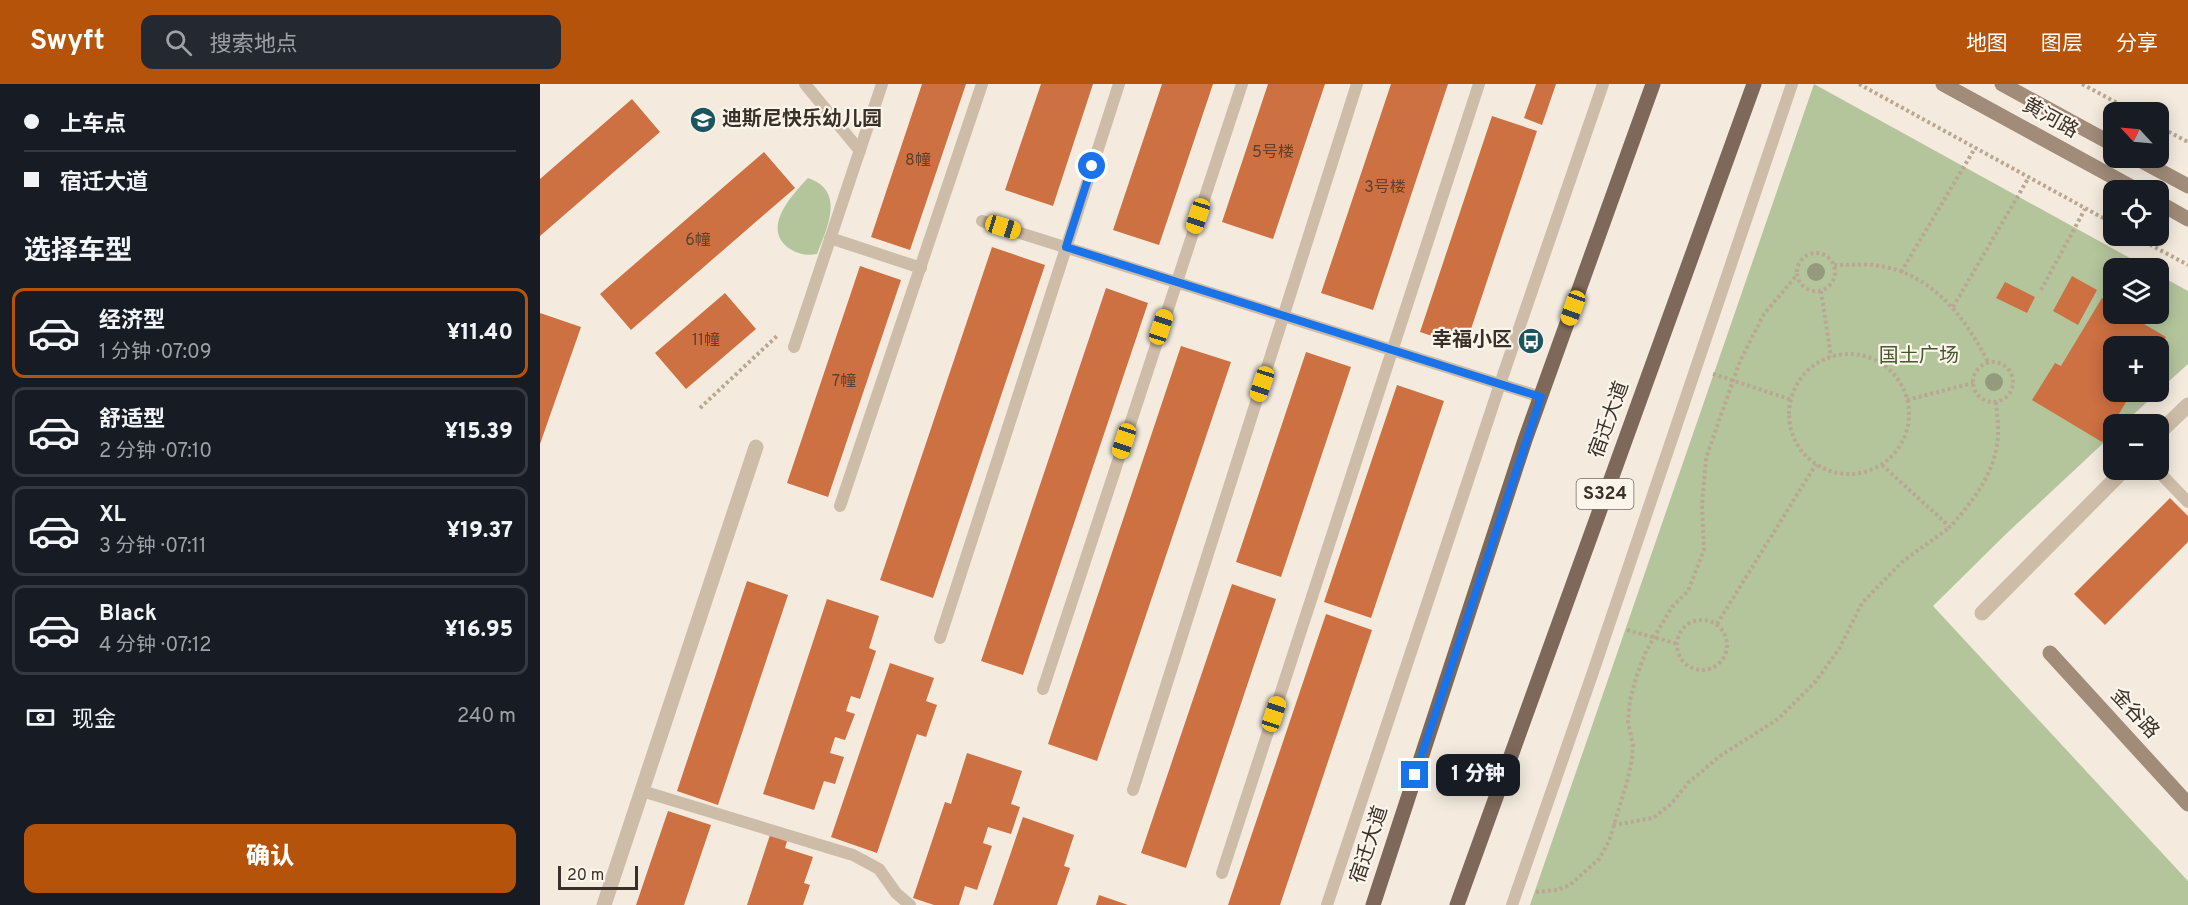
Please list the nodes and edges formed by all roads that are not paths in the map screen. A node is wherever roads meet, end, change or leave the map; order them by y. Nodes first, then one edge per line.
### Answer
1 (805, 84) edge
2 (882, 84) edge
3 (982, 84) edge
4 (1119, 84) edge
5 (1242, 84) edge
6 (1358, 84) edge
7 (1479, 84) edge
8 (1603, 84) edge
9 (1653, 84) edge
10 (1754, 84) edge
11 (1792, 84) edge
12 (1943, 84) edge
13 (2002, 84) edge
14 (2103, 139) edge
15 (860, 150) junction
16 (2155, 168) edge
17 (2119, 180) edge
18 (2188, 186) edge
19 (2169, 208) edge
20 (2188, 219) edge
21 (982, 221) dead end
22 (830, 237) junction
23 (1066, 247) junction
24 (921, 268) junction
25 (1176, 282) junction
26 (1284, 316) junction
27 (794, 347) dead end
28 (1392, 350) junction
29 (1500, 384) junction
30 (1541, 397) junction
31 (2188, 405) edge
32 (2169, 423) edge
33 (756, 447) dead end
34 (2114, 480) edge
35 (2167, 480) edge
36 (2188, 502) edge
37 (840, 506) dead end
38 (1982, 613) dead end
39 (940, 638) dead end
40 (2050, 653) dead end
41 (1042, 689) dead end
42 (1133, 790) dead end
43 (642, 791) junction
44 (2188, 804) edge
45 (1222, 873) dead end
46 (604, 905) edge
47 (910, 905) edge
48 (1327, 905) edge
49 (1373, 905) edge
50 (1456, 905) edge
51 (1512, 905) edge

1 - 15 lane
2 - 15 lane
3 - 24 lane
4 - 23 lane
5 - 25 lane
6 - 26 lane
7 - 28 lane
8 - 29 lane
9 - 30 main road, 宿迁大道
10 - 50 main road, 宿迁大道 / S324
11 - 51 lane
12 - 17 main road, 黄河路
13 - 14 main road, 黄河路
15 - 22 lane
16 - 18 main road
19 - 20 main road
21 - 23 lane
22 - 24 lane
22 - 27 lane
23 - 25 lane
23 - 39 lane
24 - 37 lane
25 - 26 lane
25 - 41 lane
26 - 28 lane
26 - 42 lane
28 - 29 lane
28 - 45 lane
29 - 30 lane
29 - 48 lane
30 - 49 main road, 宿迁大道
31 - 32 street
33 - 43 street
34 - 38 street
35 - 36 lane
40 - 44 main road, 金谷路
43 - 46 street
43 - 47 lane

